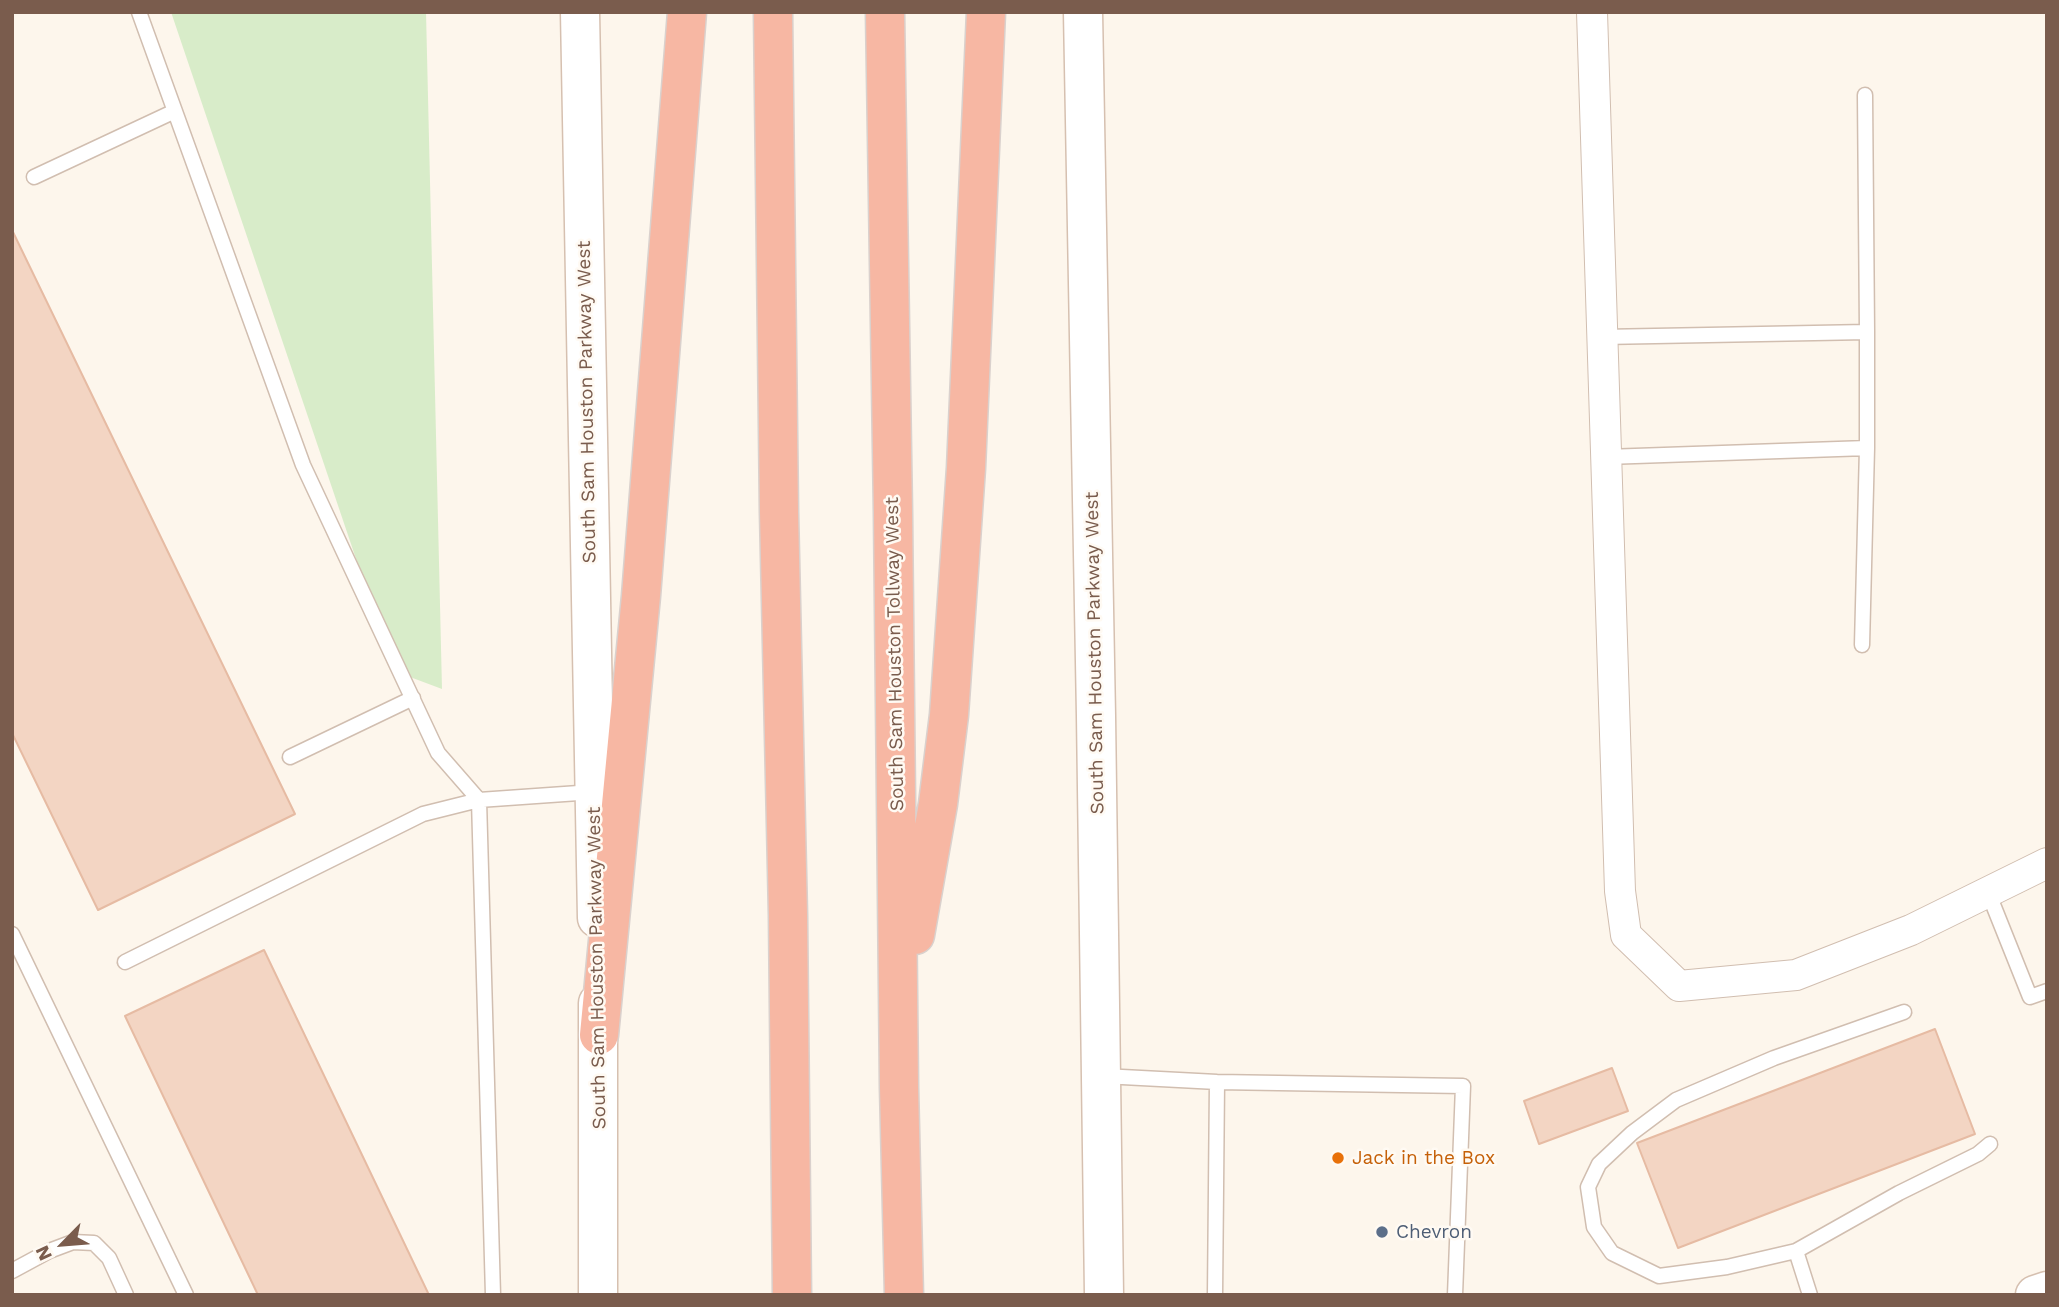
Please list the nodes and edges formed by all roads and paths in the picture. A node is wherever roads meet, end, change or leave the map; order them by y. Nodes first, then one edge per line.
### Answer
1 (139, 12) edge
2 (580, 12) edge
3 (687, 12) edge
4 (773, 12) edge
5 (885, 12) edge
6 (986, 12) edge
7 (1083, 12) edge
8 (1592, 12) edge
9 (1866, 94) dead end
10 (175, 111) junction
11 (34, 177) dead end
12 (1867, 332) junction
13 (1602, 337) junction
14 (1867, 447) junction
15 (1606, 457) junction
16 (1862, 645) dead end
17 (413, 698) junction
18 (290, 757) dead end
19 (595, 792) junction
20 (479, 800) junction
21 (2047, 863) edge
22 (1988, 892) junction
23 (12, 934) edge
24 (125, 962) dead end
25 (2047, 991) edge
26 (1904, 1012) dead end
27 (599, 1035) junction
28 (1101, 1076) junction
29 (1217, 1082) junction
30 (899, 1087) junction
31 (1990, 1144) dead end
32 (1796, 1251) junction
33 (12, 1271) edge
34 (2047, 1291) edge
35 (180, 1293) edge
36 (126, 1295) edge
37 (493, 1295) edge
38 (598, 1295) edge
39 (792, 1295) edge
40 (904, 1295) edge
41 (1104, 1295) edge
42 (1215, 1295) edge
43 (1455, 1295) edge
44 (1810, 1295) edge
45 (2035, 1295) edge

1 - 10 lane
2 - 19 main road, South Sam Houston Parkway West
3 - 27 highway
4 - 39 highway
5 - 30 highway, South Sam Houston Tollway West
6 - 30 highway
7 - 28 main road, South Sam Houston Parkway West
8 - 13 street
9 - 12 lane
10 - 11 lane
10 - 17 lane
12 - 13 lane
12 - 14 lane
13 - 15 street
14 - 15 lane
14 - 16 lane
15 - 22 street
17 - 18 lane
17 - 20 lane
19 - 20 lane
19 - 27 main road, South Sam Houston Parkway West
20 - 24 lane
20 - 37 lane
21 - 22 street
22 - 25 lane
23 - 35 lane
26 - 32 lane
27 - 38 main road, South Sam Houston Parkway West
28 - 29 lane
28 - 41 main road, South Sam Houston Parkway West
29 - 42 lane
29 - 43 lane
30 - 40 highway, South Sam Houston Tollway West
31 - 32 lane
32 - 44 lane
33 - 36 lane
34 - 45 main road

